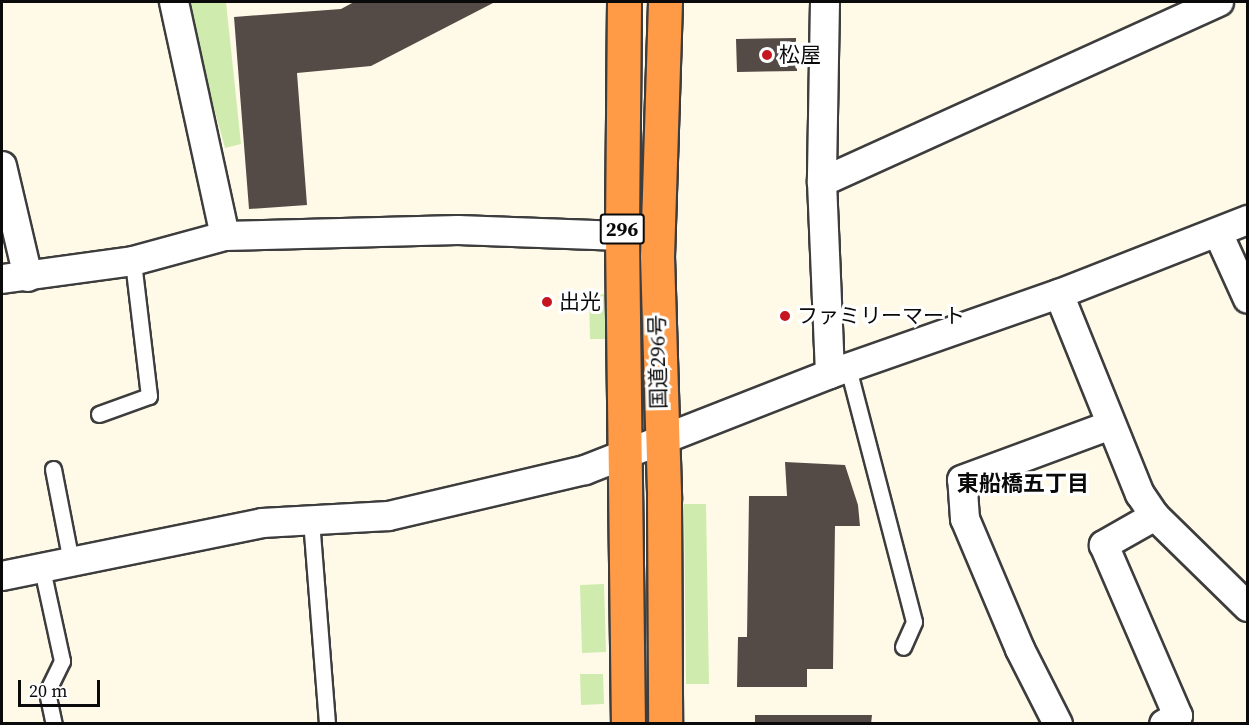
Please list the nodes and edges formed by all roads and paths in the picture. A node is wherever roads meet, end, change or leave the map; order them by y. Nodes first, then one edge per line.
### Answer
1 (174, 2) edge
2 (624, 2) edge
3 (665, 2) edge
4 (825, 2) edge
5 (1219, 2) edge
6 (2, 166) edge
7 (822, 182) junction
8 (1248, 220) edge
9 (1218, 233) junction
10 (225, 236) junction
11 (622, 236) junction
12 (133, 261) junction
13 (15, 278) edge
14 (1059, 294) junction
15 (1248, 299) edge
16 (839, 371) junction
17 (99, 414) dead end
18 (1111, 425) junction
19 (660, 442) junction
20 (623, 457) junction
21 (53, 469) dead end
22 (1155, 516) junction
23 (311, 520) junction
24 (71, 562) junction
25 (42, 569) junction
26 (2, 576) edge
27 (1248, 607) edge
28 (903, 647) dead end
29 (54, 723) edge
30 (327, 723) edge
31 (628, 723) edge
32 (665, 723) edge
33 (1058, 723) edge
34 (1164, 723) edge

1 - 10 street
2 - 11 highway, 国道296号 / 296
3 - 19 highway, 国道296号 / 296
4 - 7 street
5 - 7 street
6 - 13 street
7 - 16 street
8 - 9 street
9 - 14 street
9 - 15 street
10 - 11 street
10 - 12 street
11 - 20 highway, 国道296号 / 296
12 - 13 street
12 - 17 lane
14 - 16 street
14 - 18 street
16 - 19 street
16 - 28 lane
18 - 22 street
18 - 33 street
19 - 20 street
19 - 32 highway, 国道296号 / 296
20 - 23 street
20 - 31 highway, 国道296号 / 296
21 - 24 lane
22 - 27 street
22 - 34 street
23 - 24 street
23 - 30 lane
24 - 25 street
25 - 26 street
25 - 29 lane

